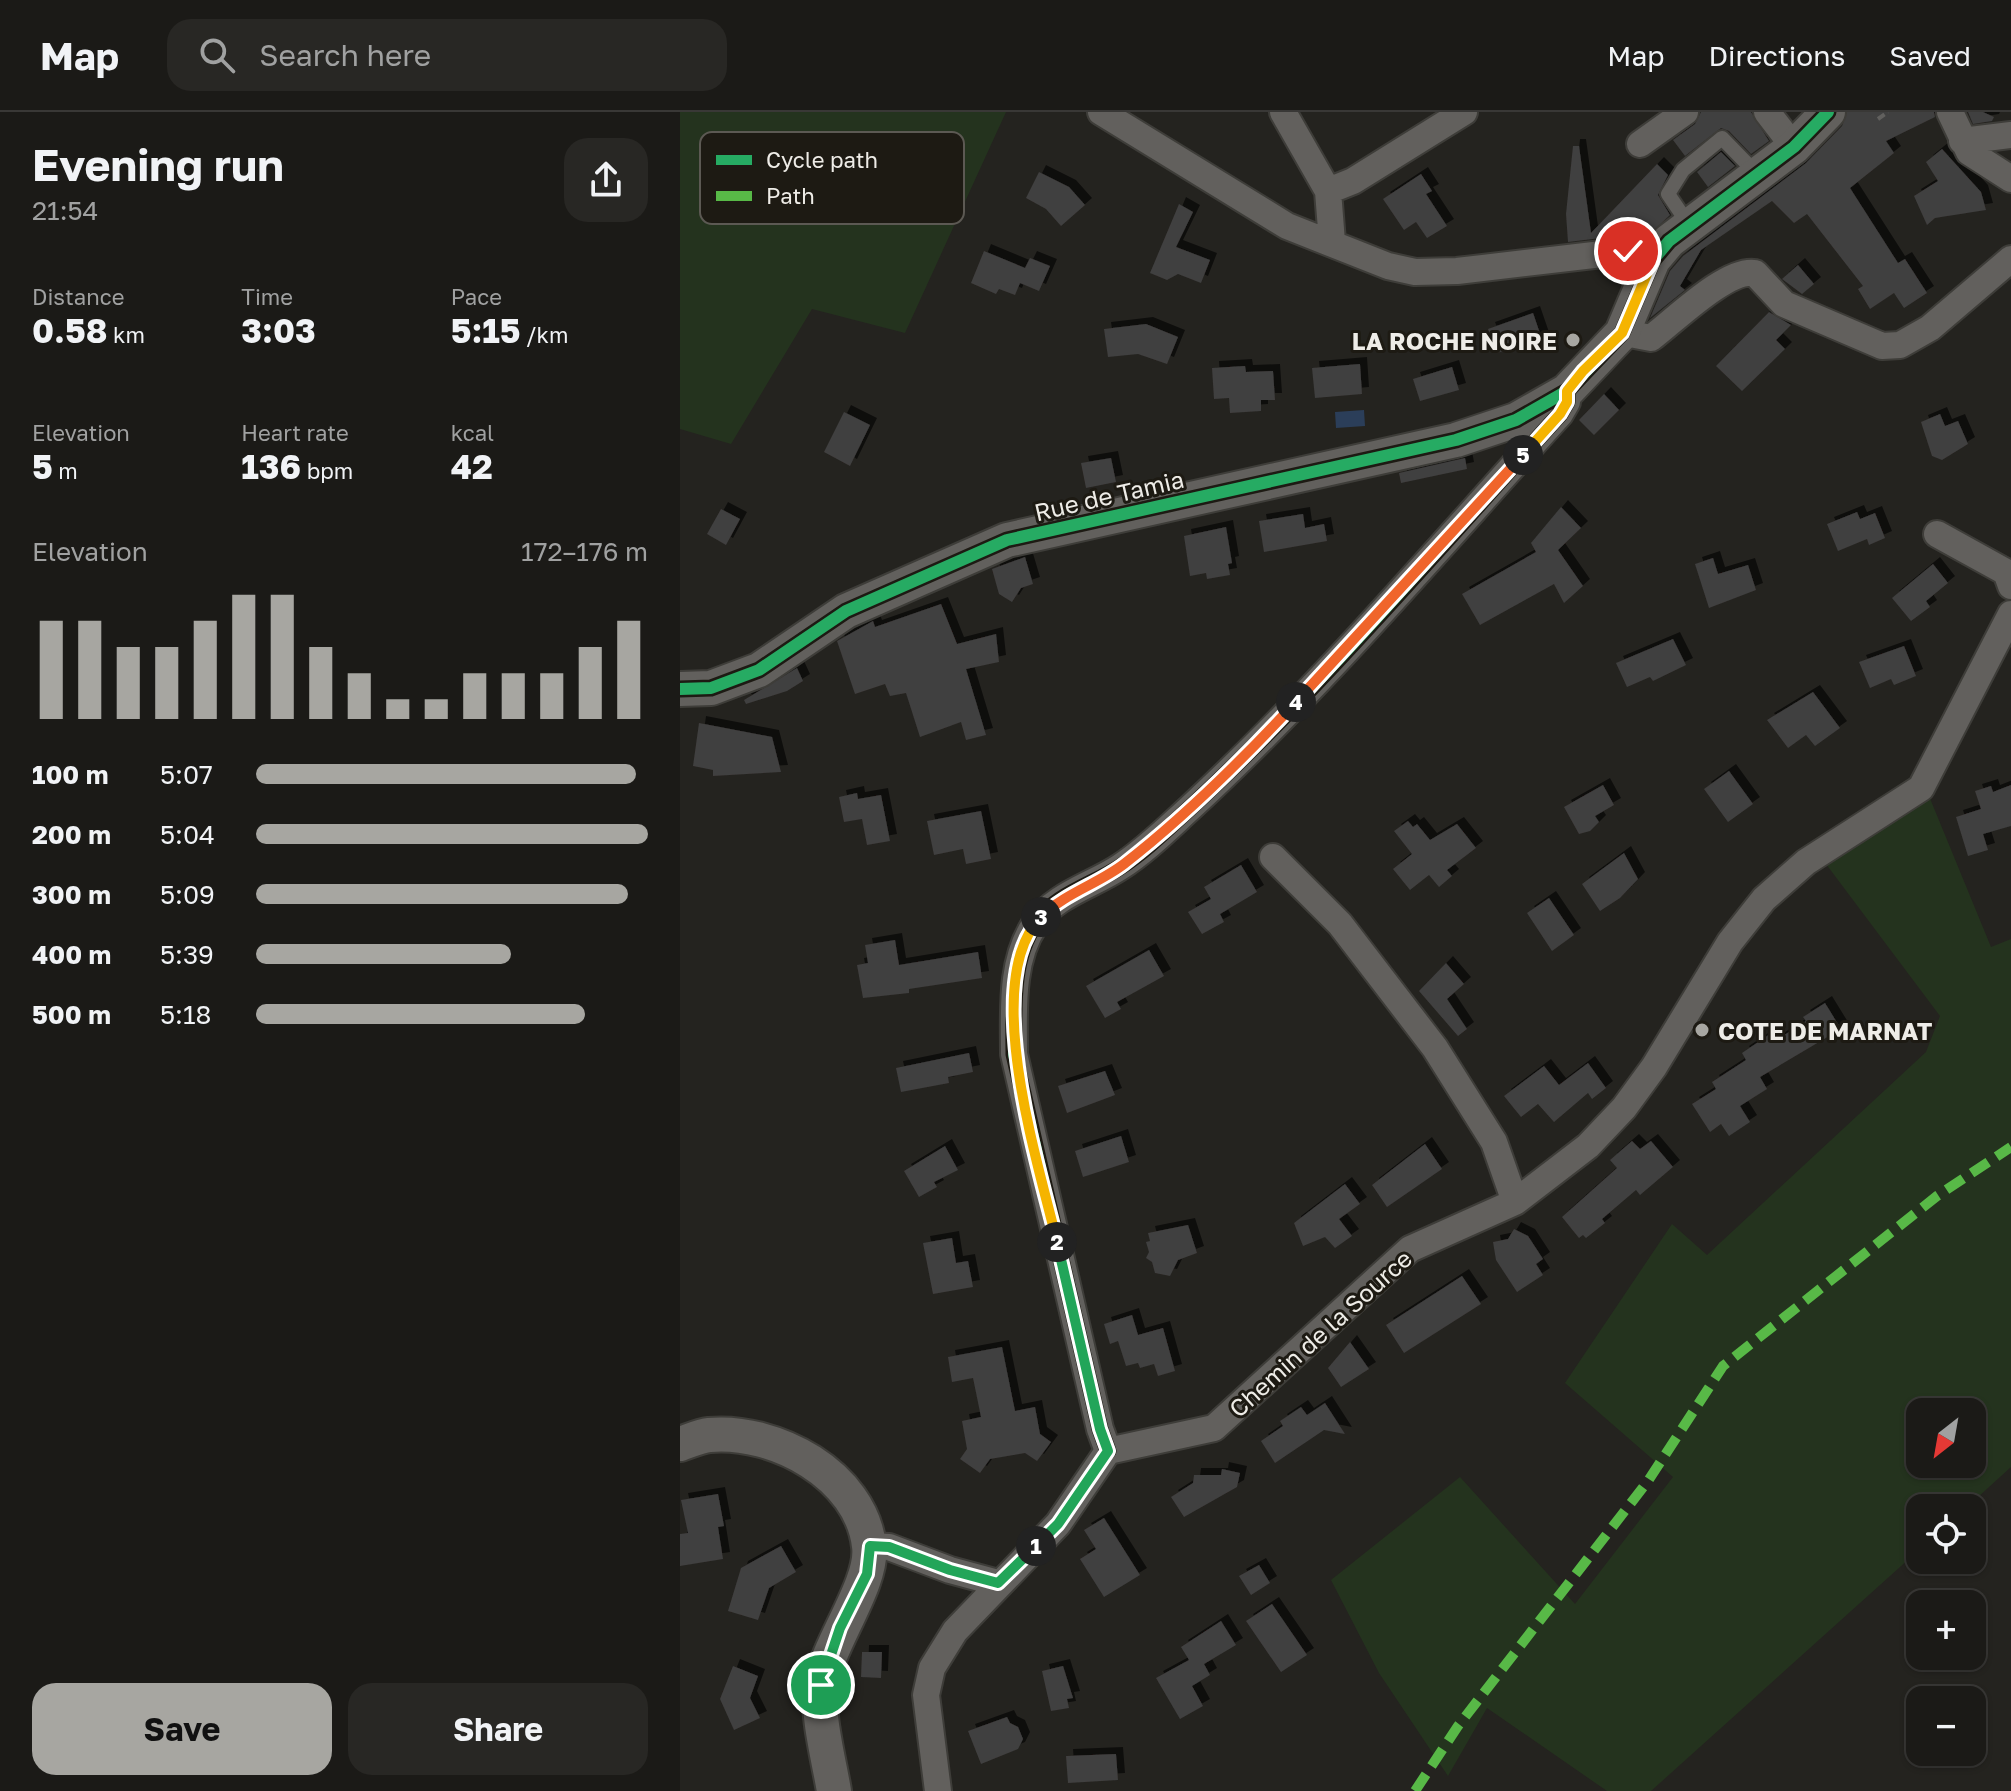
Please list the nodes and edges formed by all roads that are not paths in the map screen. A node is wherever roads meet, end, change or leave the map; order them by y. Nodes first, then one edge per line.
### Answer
1 (1101, 112) edge
2 (1283, 112) edge
3 (1464, 112) edge
4 (1685, 112) edge
5 (1767, 112) edge
6 (1828, 112) edge
7 (1950, 112) edge
8 (2011, 135) edge
9 (1962, 141) junction
10 (1640, 144) dead end
11 (1794, 147) junction
12 (1757, 174) junction
13 (2011, 179) edge
14 (1328, 191) junction
15 (1690, 226) junction
16 (1332, 242) junction
17 (2011, 259) edge
18 (1653, 260) junction
19 (1626, 325) junction
20 (1567, 391) junction
21 (1937, 534) dead end
22 (2011, 586) edge
23 (2011, 614) edge
24 (680, 689) edge
25 (1273, 857) dead end
26 (1515, 1202) junction
27 (680, 1444) edge
28 (1108, 1451) junction
29 (870, 1546) junction
30 (998, 1583) junction
31 (834, 1791) edge
32 (938, 1791) edge

1 - 16 street
2 - 14 street
3 - 14 street
4 - 10 street
5 - 11 street
6 - 11 street
7 - 9 street
8 - 9 street
9 - 13 street
11 - 12 street
12 - 15 street
12 - 15 lane
14 - 16 street
15 - 18 street
16 - 18 street
17 - 19 street
18 - 19 street, Rue de Tamia
19 - 20 street, Rue de Tamia
20 - 24 street, Rue de Tamia
20 - 28 street
21 - 22 street
23 - 26 street, Chemin de la Source
25 - 26 street
26 - 28 street, Chemin de la Source
27 - 29 street
28 - 30 street
29 - 30 street
29 - 31 street
30 - 32 street

